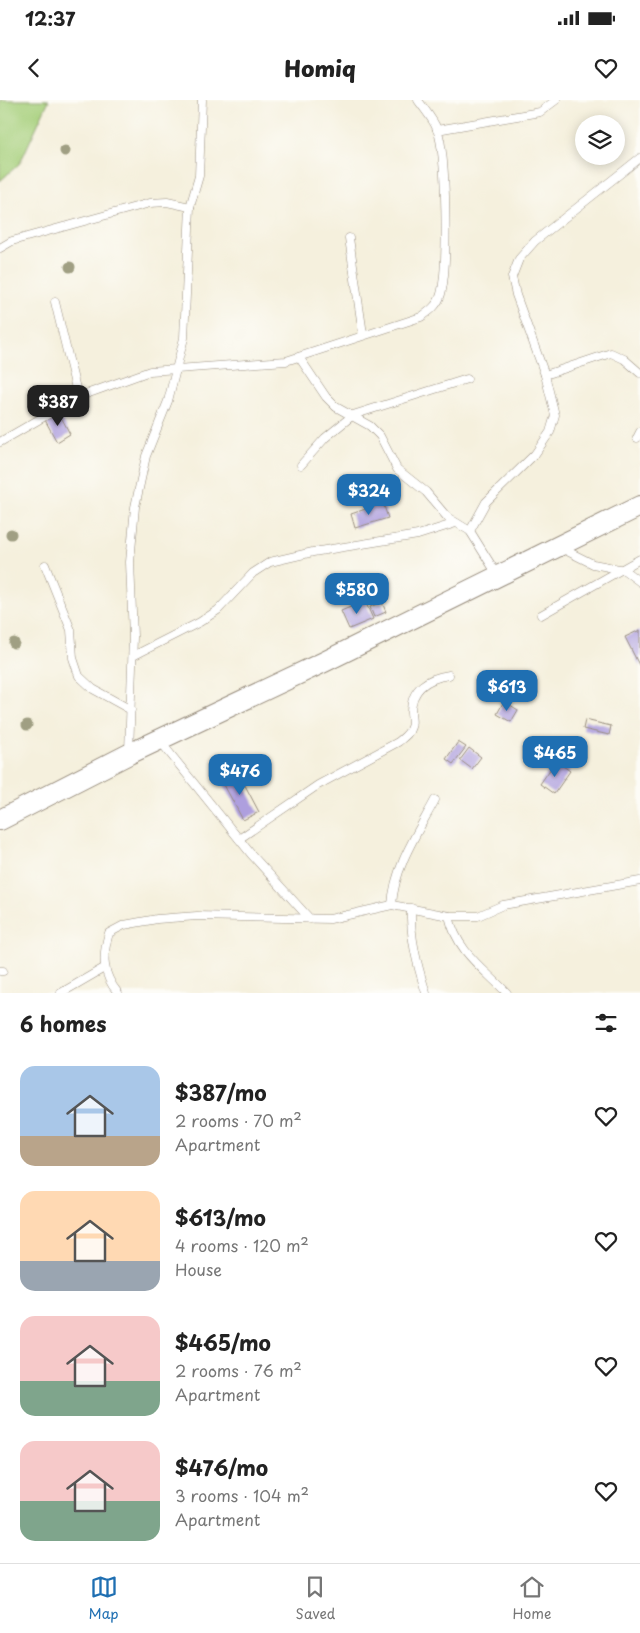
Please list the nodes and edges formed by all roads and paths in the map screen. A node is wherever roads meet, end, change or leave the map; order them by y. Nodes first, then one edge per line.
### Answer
1 (202, 100) edge
2 (418, 100) edge
3 (556, 100) edge
4 (437, 130) junction
5 (640, 158) edge
6 (190, 207) junction
7 (350, 238) dead end
8 (0, 248) edge
9 (55, 302) dead end
10 (363, 334) junction
11 (299, 357) junction
12 (178, 368) junction
13 (640, 373) edge
14 (545, 375) junction
15 (468, 379) dead end
16 (78, 397) junction
17 (353, 415) junction
18 (0, 442) edge
19 (301, 465) dead end
20 (640, 506) edge
21 (456, 523) junction
22 (470, 531) junction
23 (558, 546) junction
24 (640, 559) edge
25 (45, 565) dead end
26 (624, 570) junction
27 (498, 576) junction
28 (640, 582) edge
29 (541, 616) dead end
30 (132, 656) junction
31 (449, 675) dead end
32 (131, 710) junction
33 (158, 740) junction
34 (129, 754) junction
35 (435, 800) dead end
36 (0, 820) edge
37 (239, 839) junction
38 (640, 881) edge
39 (392, 905) junction
40 (411, 908) junction
41 (449, 916) junction
42 (310, 919) junction
43 (104, 968) junction
44 (62, 993) edge
45 (118, 993) edge
46 (426, 993) edge
47 (507, 993) edge

1 - 6 lane
2 - 4 lane
3 - 4 lane
4 - 10 lane
5 - 14 lane
6 - 8 lane
6 - 12 lane
7 - 10 lane
9 - 16 lane
10 - 11 lane
11 - 12 lane
11 - 17 lane
12 - 16 lane
12 - 30 lane
13 - 14 lane
14 - 22 lane
15 - 17 lane
16 - 18 lane
17 - 19 lane
17 - 21 lane
20 - 23 street
21 - 22 lane
21 - 30 lane
22 - 27 lane
23 - 26 lane
23 - 27 street
24 - 26 lane
25 - 32 lane
26 - 28 lane
26 - 29 lane
27 - 33 street
30 - 32 lane
31 - 37 lane
32 - 34 lane
33 - 34 street
33 - 37 lane
34 - 36 street
35 - 39 lane
37 - 42 lane
38 - 41 lane
39 - 40 lane
39 - 42 lane
40 - 41 lane
40 - 46 lane
41 - 47 lane
42 - 43 lane
43 - 44 lane
43 - 45 lane

